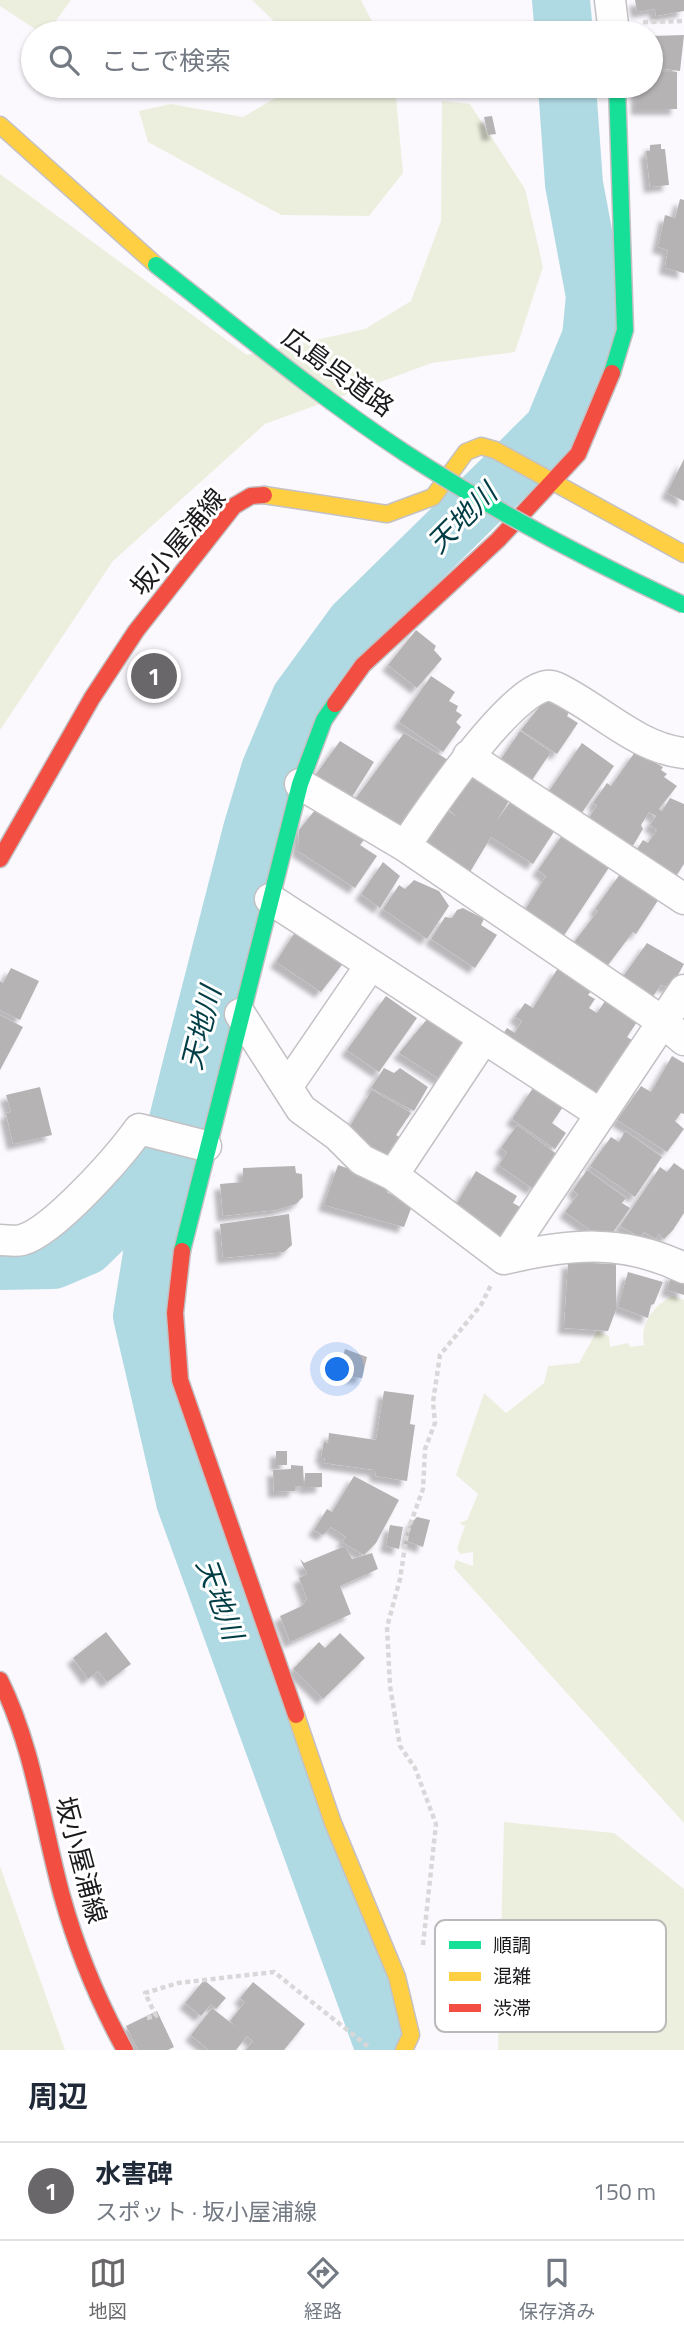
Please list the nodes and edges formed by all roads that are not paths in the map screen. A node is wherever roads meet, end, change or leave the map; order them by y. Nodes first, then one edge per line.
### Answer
1 (617, 98) edge
2 (0, 125) edge
3 (544, 478) junction
4 (684, 554) edge
5 (684, 605) edge
6 (684, 752) edge
7 (468, 756) junction
8 (300, 784) junction
9 (405, 846) junction
10 (0, 859) edge
11 (270, 899) junction
12 (684, 899) edge
13 (370, 966) junction
14 (684, 990) edge
15 (240, 1014) junction
16 (673, 1031) edge
17 (484, 1038) junction
18 (287, 1087) junction
19 (599, 1114) junction
20 (201, 1145) junction
21 (393, 1175) junction
22 (0, 1240) edge
23 (629, 1247) junction
24 (684, 1249) edge
25 (504, 1259) junction
26 (684, 1268) edge
27 (0, 1679) edge
28 (125, 2050) edge
29 (404, 2050) edge

1 - 3 main road
2 - 5 main road, 広島呉道路, bridge
3 - 4 main road, 坂小屋浦線
3 - 8 main road
3 - 10 main road, 坂小屋浦線
6 - 7 street
7 - 9 street
7 - 12 street
8 - 9 street
8 - 11 main road
9 - 16 street
11 - 13 street
11 - 15 main road
13 - 17 street
13 - 18 street
14 - 16 street
15 - 18 street
15 - 20 main road
16 - 19 street
17 - 19 street
17 - 21 street
18 - 21 street
19 - 25 street
20 - 22 street
20 - 29 main road
21 - 25 street
23 - 24 street
23 - 25 street
23 - 26 street
27 - 28 main road, 坂小屋浦線

